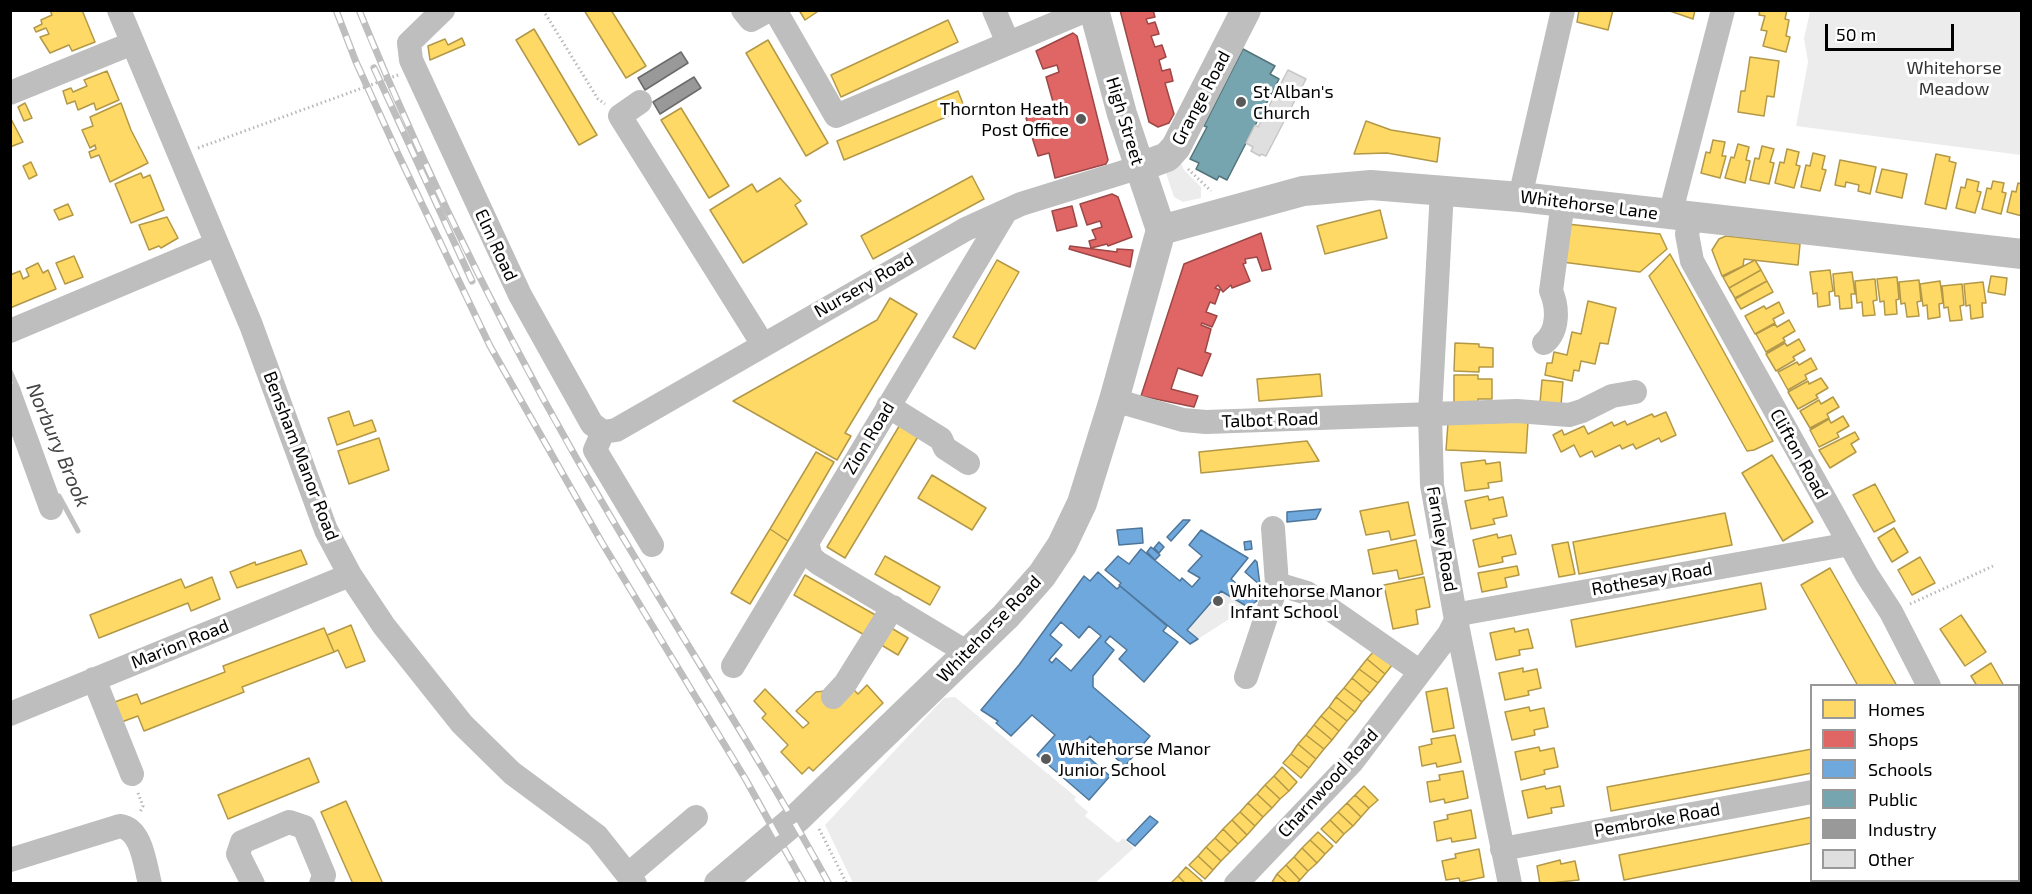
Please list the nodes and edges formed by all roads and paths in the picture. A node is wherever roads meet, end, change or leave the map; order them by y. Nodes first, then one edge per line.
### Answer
1 (119, 10) edge
2 (443, 10) edge
3 (543, 10) edge
4 (743, 10) edge
5 (769, 10) edge
6 (775, 10) edge
7 (994, 10) edge
8 (1087, 10) edge
9 (1094, 10) edge
10 (1246, 10) edge
11 (1563, 10) edge
12 (1723, 10) edge
13 (133, 43) junction
14 (1008, 43) junction
15 (399, 74) dead end
16 (10, 93) edge
17 (640, 102) dead end
18 (620, 116) junction
19 (180, 155) junction
20 (1185, 162) dead end
21 (1140, 167) junction
22 (1442, 190) junction
23 (1214, 193) dead end
24 (1520, 197) junction
25 (1563, 202) junction
26 (1006, 211) junction
27 (1681, 216) junction
28 (1161, 230) junction
29 (217, 244) junction
30 (2022, 254) edge
31 (10, 331) edge
32 (762, 343) junction
33 (1544, 343) dead end
34 (1635, 392) dead end
35 (10, 394) edge
36 (1114, 400) junction
37 (888, 406) junction
38 (1430, 414) junction
39 (603, 432) junction
40 (968, 463) dead end
41 (51, 508) dead end
42 (1273, 528) dead end
43 (807, 543) junction
44 (1850, 544) junction
45 (652, 545) dead end
46 (1993, 566) dead end
47 (350, 575) junction
48 (1277, 584) junction
49 (892, 607) junction
50 (1891, 612) junction
51 (1456, 620) junction
52 (968, 653) junction
53 (733, 666) dead end
54 (1419, 671) junction
55 (1246, 677) dead end
56 (94, 679) junction
57 (1928, 684) edge
58 (833, 697) dead end
59 (10, 714) edge
60 (132, 774) joint
61 (1810, 792) edge
62 (696, 817) dead end
63 (131, 828) junction
64 (825, 840) dead end
65 (1502, 849) junction
66 (10, 860) edge
67 (632, 879) edge
68 (150, 884) edge
69 (253, 884) edge
70 (321, 884) edge
71 (719, 884) edge
72 (847, 884) edge
73 (1236, 884) edge
74 (1510, 884) edge

1 - 13 street, Bensham Manor Road
2 - 39 street, Elm Road
3 - 18 path
4 - 5 street
6 - 14 street
7 - 14 street
8 - 14 street
9 - 21 main road, High Street
10 - 21 main road, Grange Road
11 - 24 street
12 - 27 street, Clifton Road
13 - 16 street
13 - 19 street, Bensham Manor Road
15 - 19 path
17 - 18 street
18 - 32 street
19 - 29 street, Bensham Manor Road
20 - 23 path
21 - 26 street, Nursery Road
21 - 28 main road, High Street
22 - 24 main road, Whitehorse Lane
22 - 28 main road, Whitehorse Lane
22 - 38 street, Farnley Road
24 - 25 main road, Whitehorse Lane
25 - 27 main road, Whitehorse Lane
25 - 33 street
26 - 32 street, Nursery Road
26 - 37 street, Zion Road
27 - 30 main road, Whitehorse Lane
27 - 44 street, Clifton Road
28 - 36 main road, Whitehorse Road
29 - 31 street
29 - 47 street, Bensham Manor Road
32 - 39 street, Nursery Road
34 - 38 street, Talbot Road
35 - 41 street
36 - 38 street, Talbot Road
36 - 52 main road, Whitehorse Road
37 - 40 street
37 - 43 street, Zion Road
38 - 51 street, Farnley Road
39 - 45 street
42 - 48 street
43 - 49 street
43 - 53 street, Zion Road
44 - 50 street, Clifton Road
44 - 51 street, Rothesay Road
46 - 50 path
47 - 56 street, Marion Road
47 - 67 street, Bensham Manor Road
48 - 54 street
48 - 55 street
49 - 52 street
49 - 58 street
50 - 57 street, Clifton Road
51 - 54 street, Charnwood Road
51 - 65 street, Farnley Road
52 - 71 main road, Whitehorse Road
54 - 73 street, Charnwood Road
56 - 59 street, Marion Road
56 - 60 street
60 - 63 path
61 - 65 street, Pembroke Road
62 - 67 street
63 - 66 street
63 - 68 street
64 - 72 path
65 - 74 street, Farnley Road
69 - 70 street

